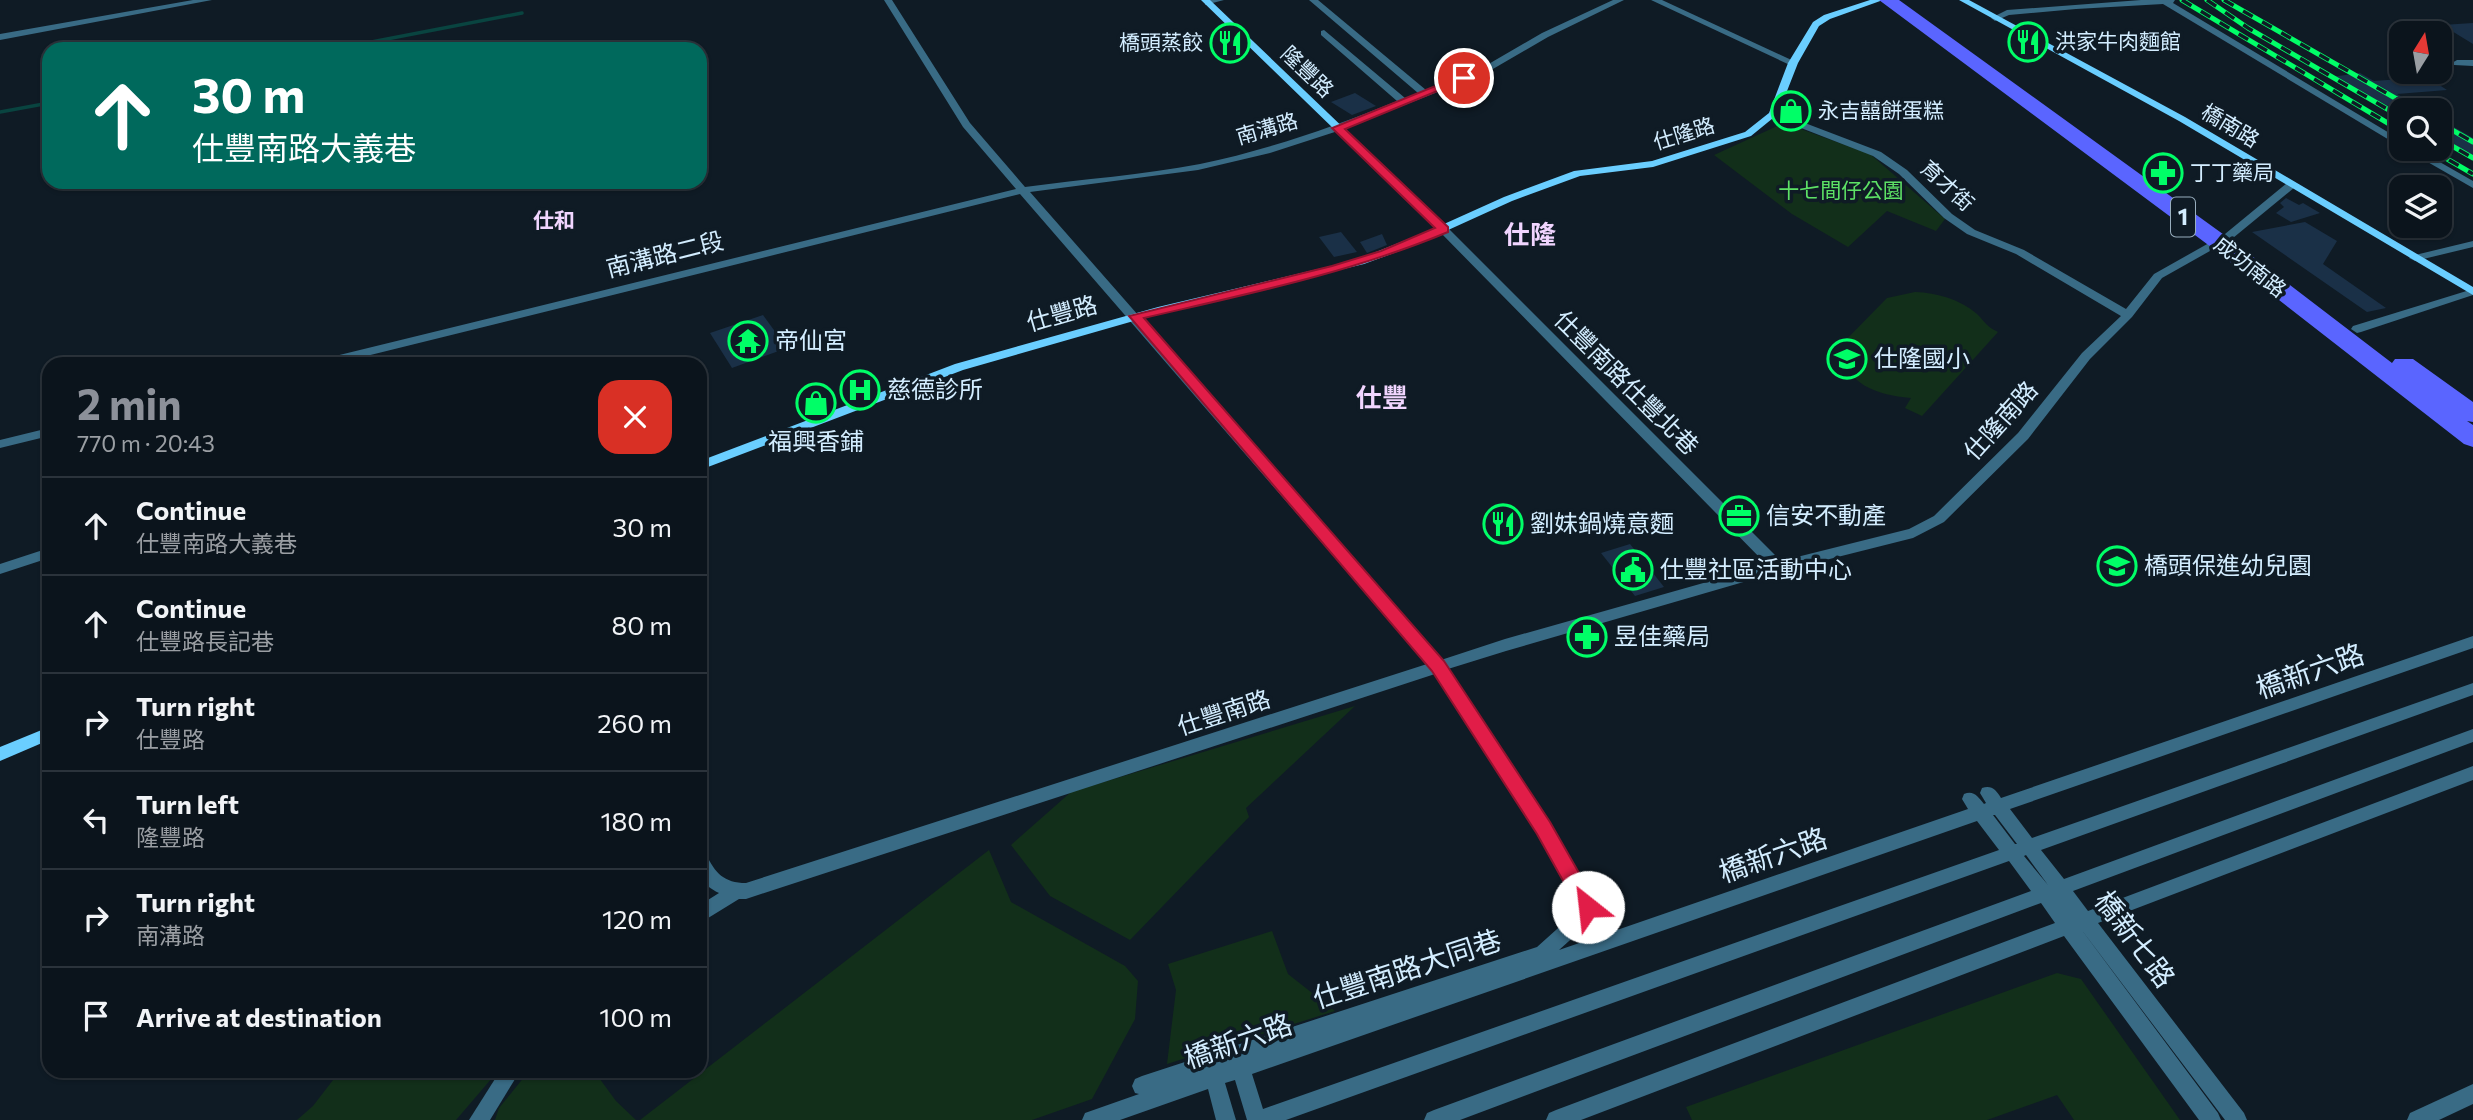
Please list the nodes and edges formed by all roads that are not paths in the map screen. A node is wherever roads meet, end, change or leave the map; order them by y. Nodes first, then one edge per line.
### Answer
1 (208, 0) edge
2 (888, 0) edge
3 (1220, 0) edge
4 (1313, 0) edge
5 (1620, 0) edge
6 (1656, 0) edge
7 (1879, 0) edge
8 (1888, 0) edge
9 (1903, 0) edge
10 (1963, 0) edge
11 (2179, 0) edge
12 (1206, 1) edge
13 (2163, 1) edge
14 (1995, 18) junction
15 (1324, 33) dead end
16 (0, 37) edge
17 (1793, 63) junction
18 (2457, 63) dead end
19 (2473, 63) edge
20 (1425, 94) junction
21 (1404, 102) junction
22 (1773, 114) junction
23 (1338, 128) junction
24 (2389, 137) edge
25 (2431, 161) edge
26 (2291, 185) junction
27 (2473, 185) edge
28 (1023, 190) junction
29 (1443, 229) junction
30 (2224, 239) junction
31 (2473, 244) edge
32 (2416, 258) junction
33 (2472, 292) edge
34 (2128, 315) junction
35 (1136, 316) junction
36 (2357, 329) junction
37 (348, 357) edge
38 (2473, 414) edge
39 (42, 434) edge
40 (2473, 438) edge
41 (0, 444) edge
42 (707, 463) edge
43 (42, 555) edge
44 (1778, 567) junction
45 (0, 569) edge
46 (2473, 642) edge
47 (1438, 666) junction
48 (2473, 689) edge
49 (2473, 735) edge
50 (42, 736) edge
51 (0, 754) edge
52 (2473, 773) edge
53 (1984, 802) junction
54 (2021, 849) junction
55 (707, 871) edge
56 (2053, 890) junction
57 (735, 892) junction
58 (707, 910) edge
59 (2086, 919) junction
60 (2068, 926) junction
61 (1240, 1061) junction
62 (1212, 1071) junction
63 (506, 1078) edge
64 (1142, 1086) dead end
65 (2473, 1094) edge
66 (479, 1120) edge
67 (1092, 1120) edge
68 (1226, 1120) edge
69 (1258, 1120) edge
70 (1434, 1120) edge
71 (1556, 1120) edge
72 (2211, 1120) edge
73 (2237, 1120) edge
74 (2417, 1120) edge

1 - 16 street
2 - 28 street
3 - 12 street
4 - 20 street
5 - 20 street, 南溝路
6 - 17 street
7 - 17 street
8 - 30 main road, 成功南路 / 1
9 - 30 main road, 成功南路 / 1
10 - 14 street, 橋南路
11 - 13 street
12 - 23 street, 隆豐路
13 - 14 street
13 - 24 street
14 - 26 street, 橋南路
15 - 21 street
17 - 22 street
18 - 19 street
20 - 21 street, 南溝路
21 - 23 street, 南溝路
22 - 29 street, 仕隆路
22 - 34 street, 育才街
23 - 28 street, 南溝路
23 - 29 street, 隆豐路
25 - 27 street
26 - 30 street, 仕隆南路
26 - 32 street, 橋南路
28 - 35 street
28 - 37 street, 南溝路二段
29 - 35 street, 仕豐路
29 - 44 street, 仕豐南路仕豐北巷
30 - 34 street, 仕隆南路
30 - 36 main road, 成功南路 / 1
30 - 40 main road, 成功南路 / 1
31 - 32 street
32 - 33 street, 橋南路
33 - 36 street
34 - 44 street, 仕隆南路
35 - 42 street, 仕豐路
35 - 47 street
36 - 38 main road, 成功南路 / 1
39 - 41 street
43 - 45 street
44 - 47 street, 仕豐南路
46 - 53 street, 橋新六路
47 - 57 street, 仕豐南路
47 - 61 street, 仕豐南路大同巷
48 - 54 street
49 - 56 street
50 - 51 street
52 - 59 street
53 - 54 street, 橋新七路
53 - 61 street, 橋新六路
54 - 56 street, 橋新七路
54 - 69 street
55 - 57 street
56 - 59 street, 橋新七路
56 - 60 street, 橋新七路
56 - 70 street
57 - 58 street
59 - 60 street
59 - 73 street, 橋新七路
60 - 71 street
60 - 72 street, 橋新七路
61 - 62 street, 仕豐南路大同巷
61 - 69 street
62 - 64 street, 仕豐南路大同巷
62 - 67 street, 橋新六路
62 - 68 street
63 - 66 street
65 - 74 street

